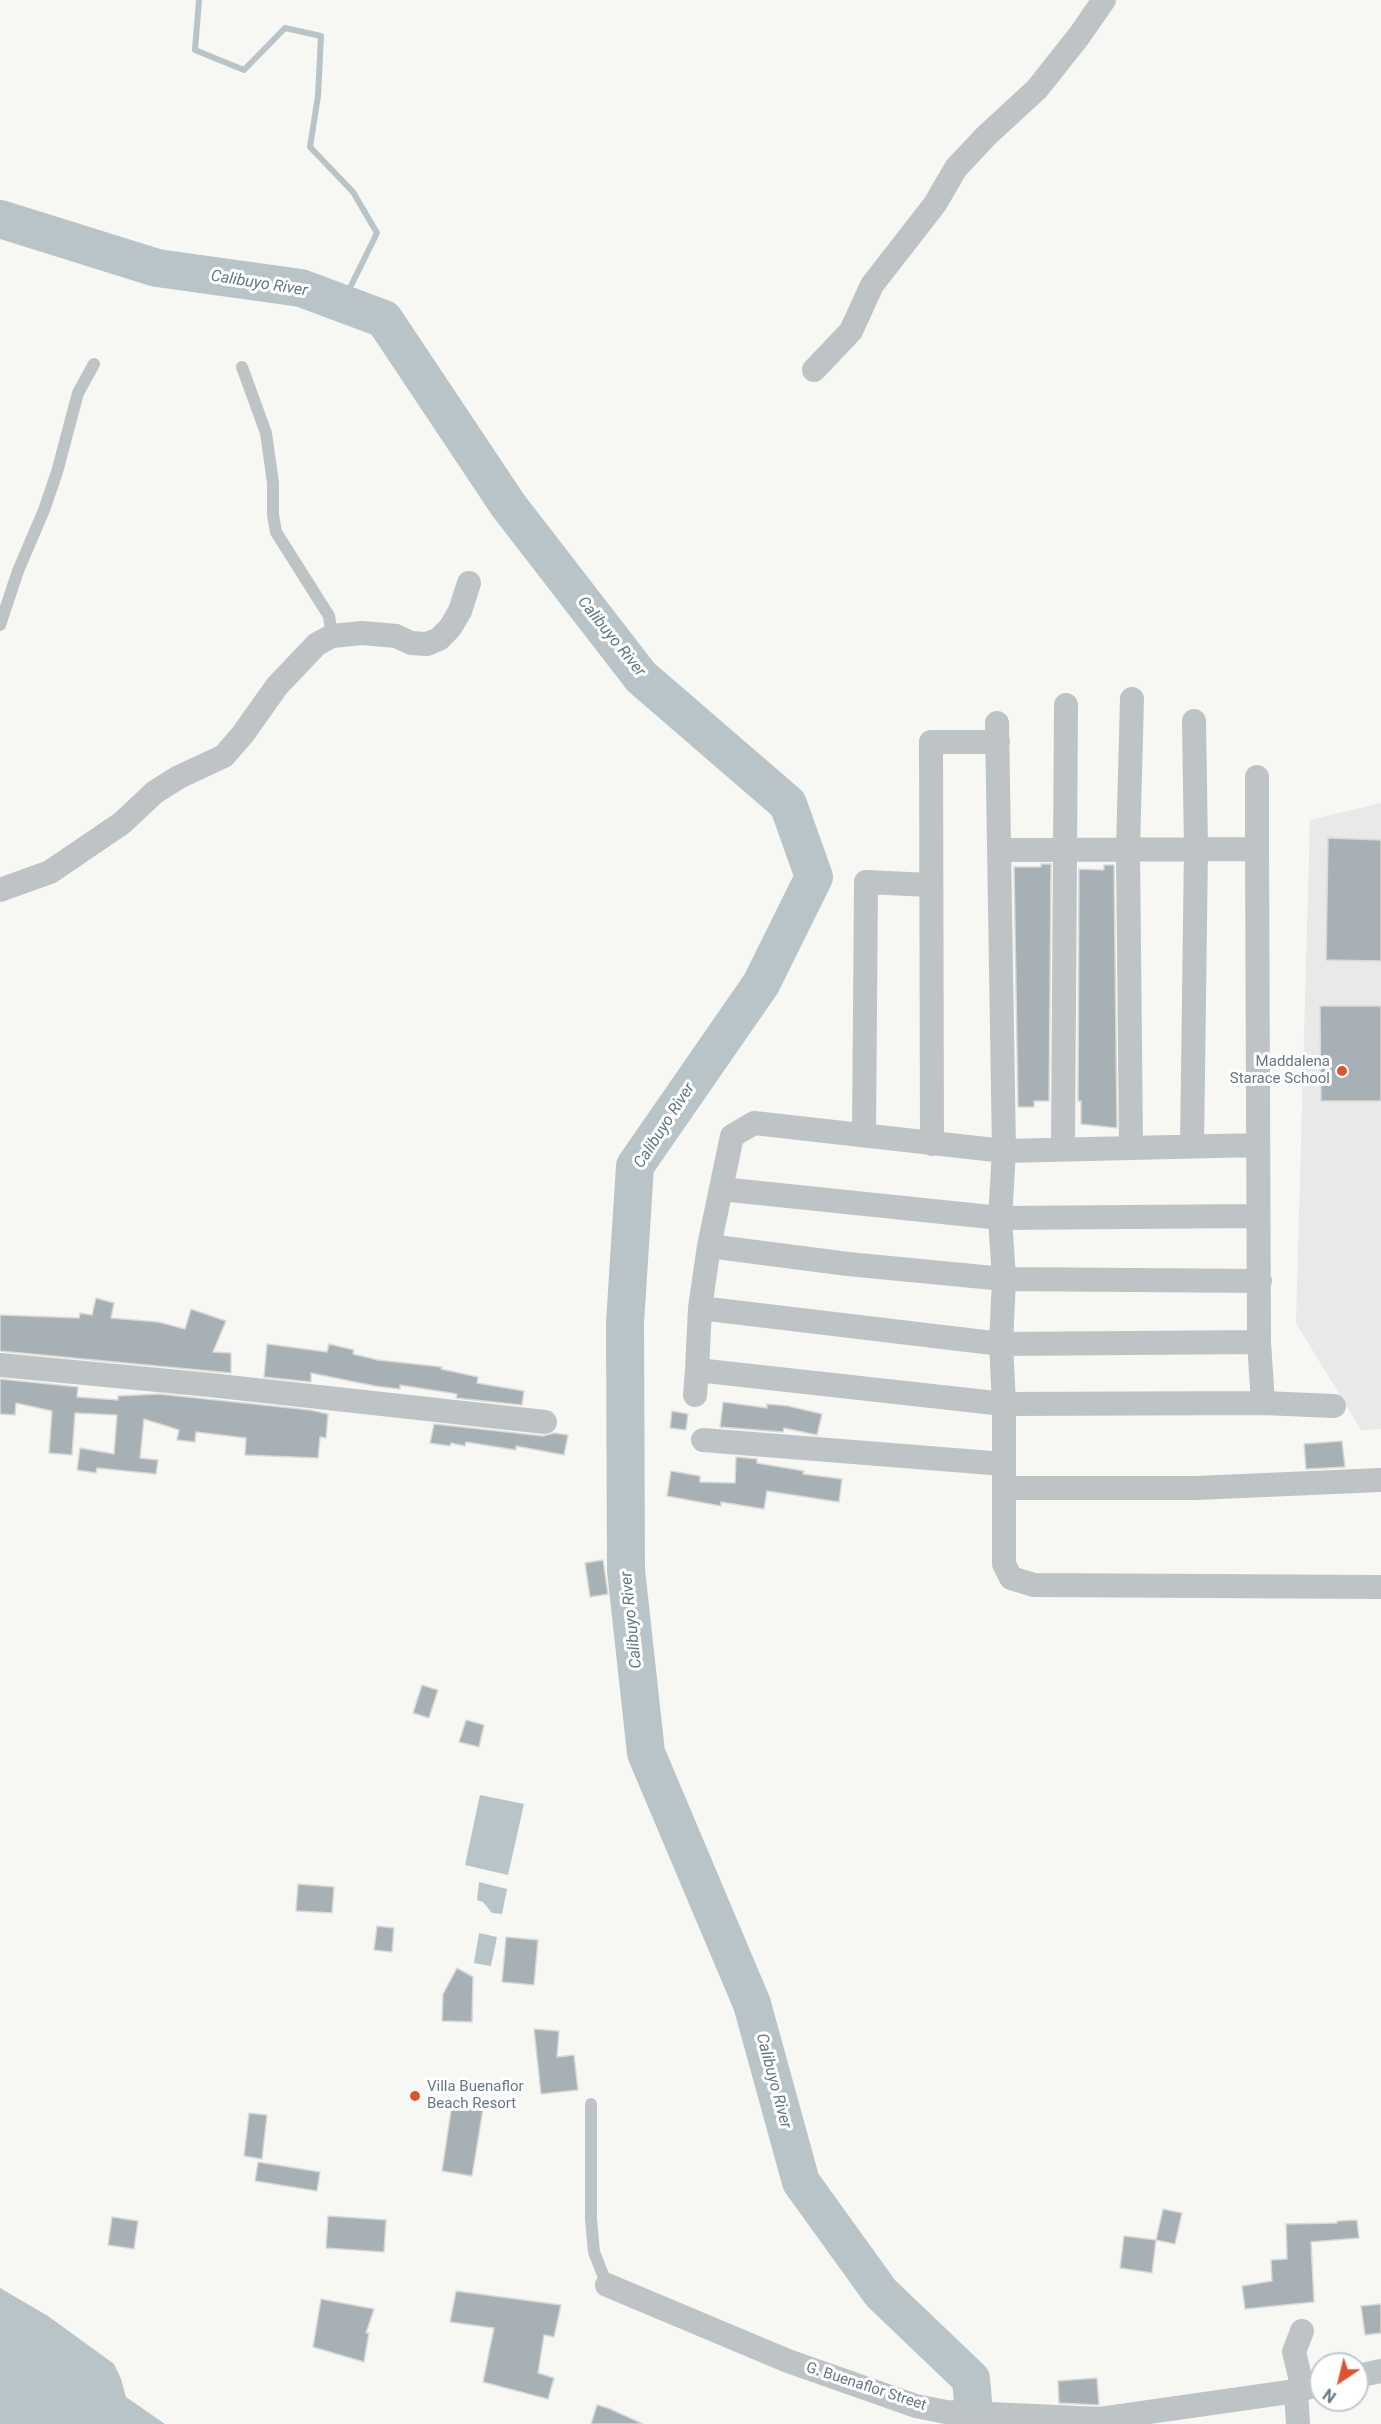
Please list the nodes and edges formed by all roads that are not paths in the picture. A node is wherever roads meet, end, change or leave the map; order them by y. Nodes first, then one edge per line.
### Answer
1 (1104, 0) edge
2 (94, 364) dead end
3 (242, 367) dead end
4 (814, 370) dead end
5 (469, 583) dead end
6 (0, 625) edge
7 (332, 636) junction
8 (1132, 699) dead end
9 (1066, 705) dead end
10 (1194, 721) dead end
11 (1257, 777) dead end
12 (1196, 848) junction
13 (1067, 849) junction
14 (1128, 849) junction
15 (1257, 849) junction
16 (999, 850) junction
17 (930, 885) junction
18 (0, 890) edge
19 (864, 1135) junction
20 (932, 1144) junction
21 (1258, 1145) junction
22 (1131, 1146) junction
23 (1192, 1146) junction
24 (1063, 1148) junction
25 (1004, 1150) junction
26 (721, 1189) junction
27 (1258, 1216) junction
28 (1000, 1218) junction
29 (709, 1246) junction
30 (1004, 1279) junction
31 (1260, 1281) junction
32 (700, 1308) junction
33 (1259, 1342) junction
34 (1001, 1344) junction
35 (0, 1365) edge
36 (697, 1370) junction
37 (695, 1395) dead end
38 (1263, 1402) junction
39 (1004, 1404) junction
40 (1334, 1406) dead end
41 (545, 1422) dead end
42 (703, 1440) dead end
43 (1004, 1476) junction
44 (1381, 1480) edge
45 (1381, 1587) edge
46 (591, 2104) dead end
47 (607, 2285) joint
48 (1302, 2331) dead end
49 (1307, 2388) edge
50 (1298, 2424) edge

1 - 4 street
2 - 6 lane
3 - 7 lane
5 - 7 street
7 - 18 street
8 - 14 street
9 - 13 street
10 - 12 street
11 - 15 street
12 - 14 street
12 - 15 street
12 - 23 street
13 - 14 street
13 - 16 street
13 - 24 street
14 - 22 street
15 - 21 street
16 - 17 street
16 - 25 street
17 - 19 street
17 - 20 street
19 - 20 street
19 - 26 street
20 - 25 street
21 - 23 street
21 - 27 street
22 - 23 street
22 - 24 street
24 - 25 street
25 - 28 street
26 - 28 street
26 - 29 street
27 - 28 street
27 - 31 street
28 - 30 street
29 - 30 street
29 - 32 street
30 - 31 street
30 - 34 street
31 - 33 street
32 - 34 street
32 - 36 street
33 - 34 street
33 - 38 street
34 - 39 street
35 - 41 street
36 - 37 street
36 - 39 street
38 - 39 street
38 - 40 street
39 - 43 street
42 - 43 street
43 - 44 street
43 - 45 street
46 - 47 lane, G. Buenaflor Street
47 - 49 street, G. Buenaflor Street
48 - 49 street
49 - 50 street

